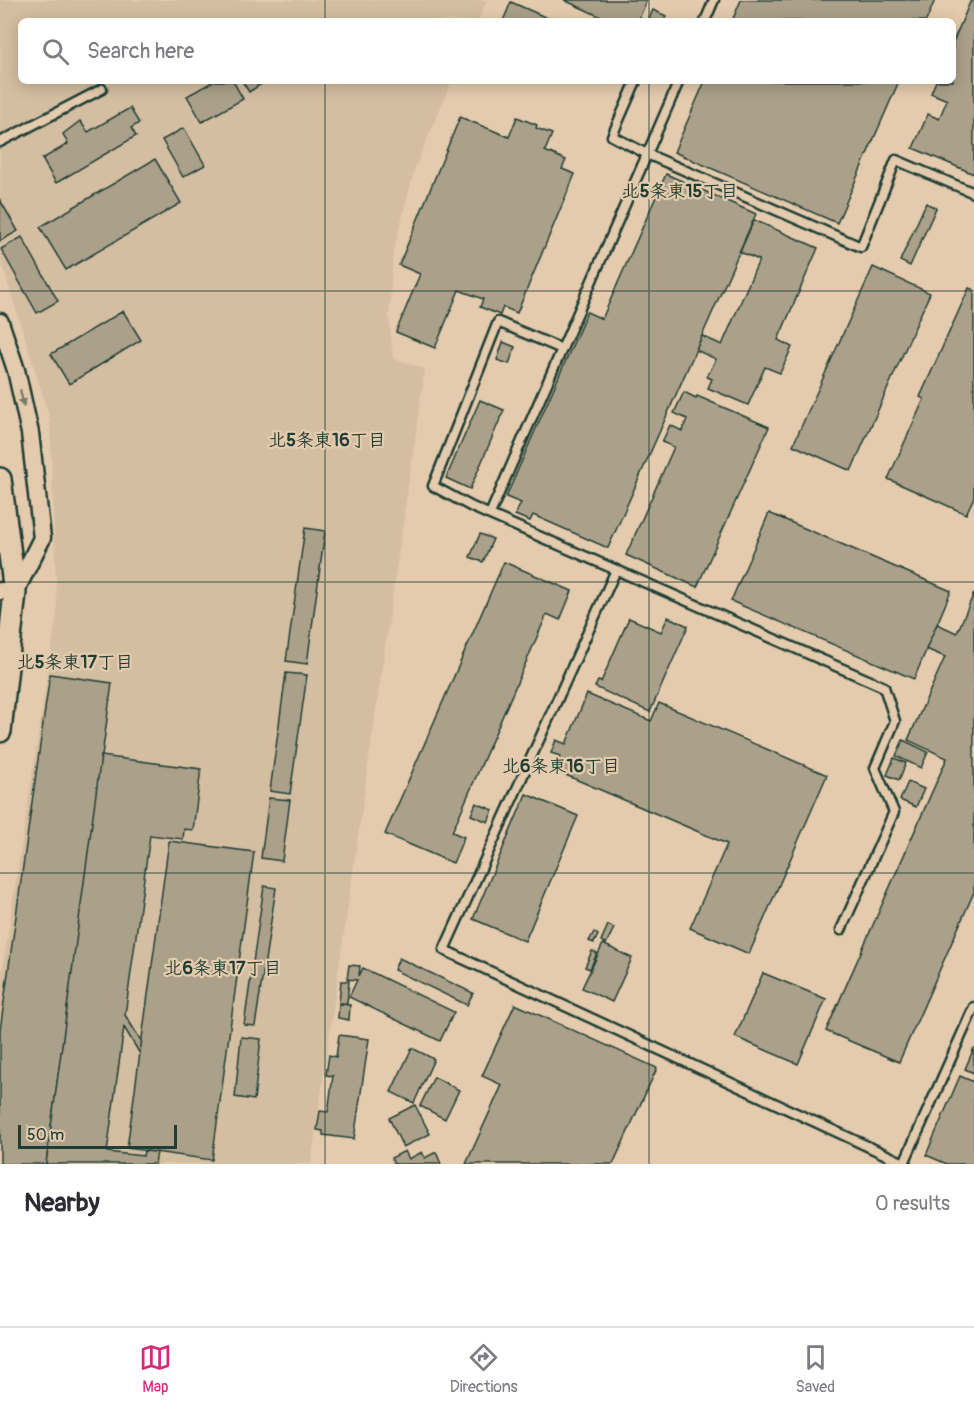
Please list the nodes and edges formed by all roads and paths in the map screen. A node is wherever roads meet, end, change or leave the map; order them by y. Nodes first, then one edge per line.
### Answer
1 (714, 0) edge
2 (706, 18) edge
3 (635, 84) edge
4 (678, 84) edge
5 (102, 89) dead end
6 (0, 142) edge
7 (646, 154) junction
8 (974, 193) edge
9 (0, 322) edge
10 (562, 348) junction
11 (0, 479) edge
12 (490, 514) junction
13 (0, 563) edge
14 (616, 570) junction
15 (8, 591) edge
16 (0, 731) edge
17 (841, 930) dead end
18 (974, 1007) edge
19 (905, 1164) edge

1 - 2 lane
3 - 7 lane
4 - 7 lane
5 - 6 lane
7 - 8 lane
7 - 10 lane
9 -> 15 street
10 - 12 lane
10 - 12 lane
11 - 15 street
12 - 14 lane
13 - 15 street
14 - 17 lane
14 - 19 lane
15 - 16 street
18 - 19 lane

